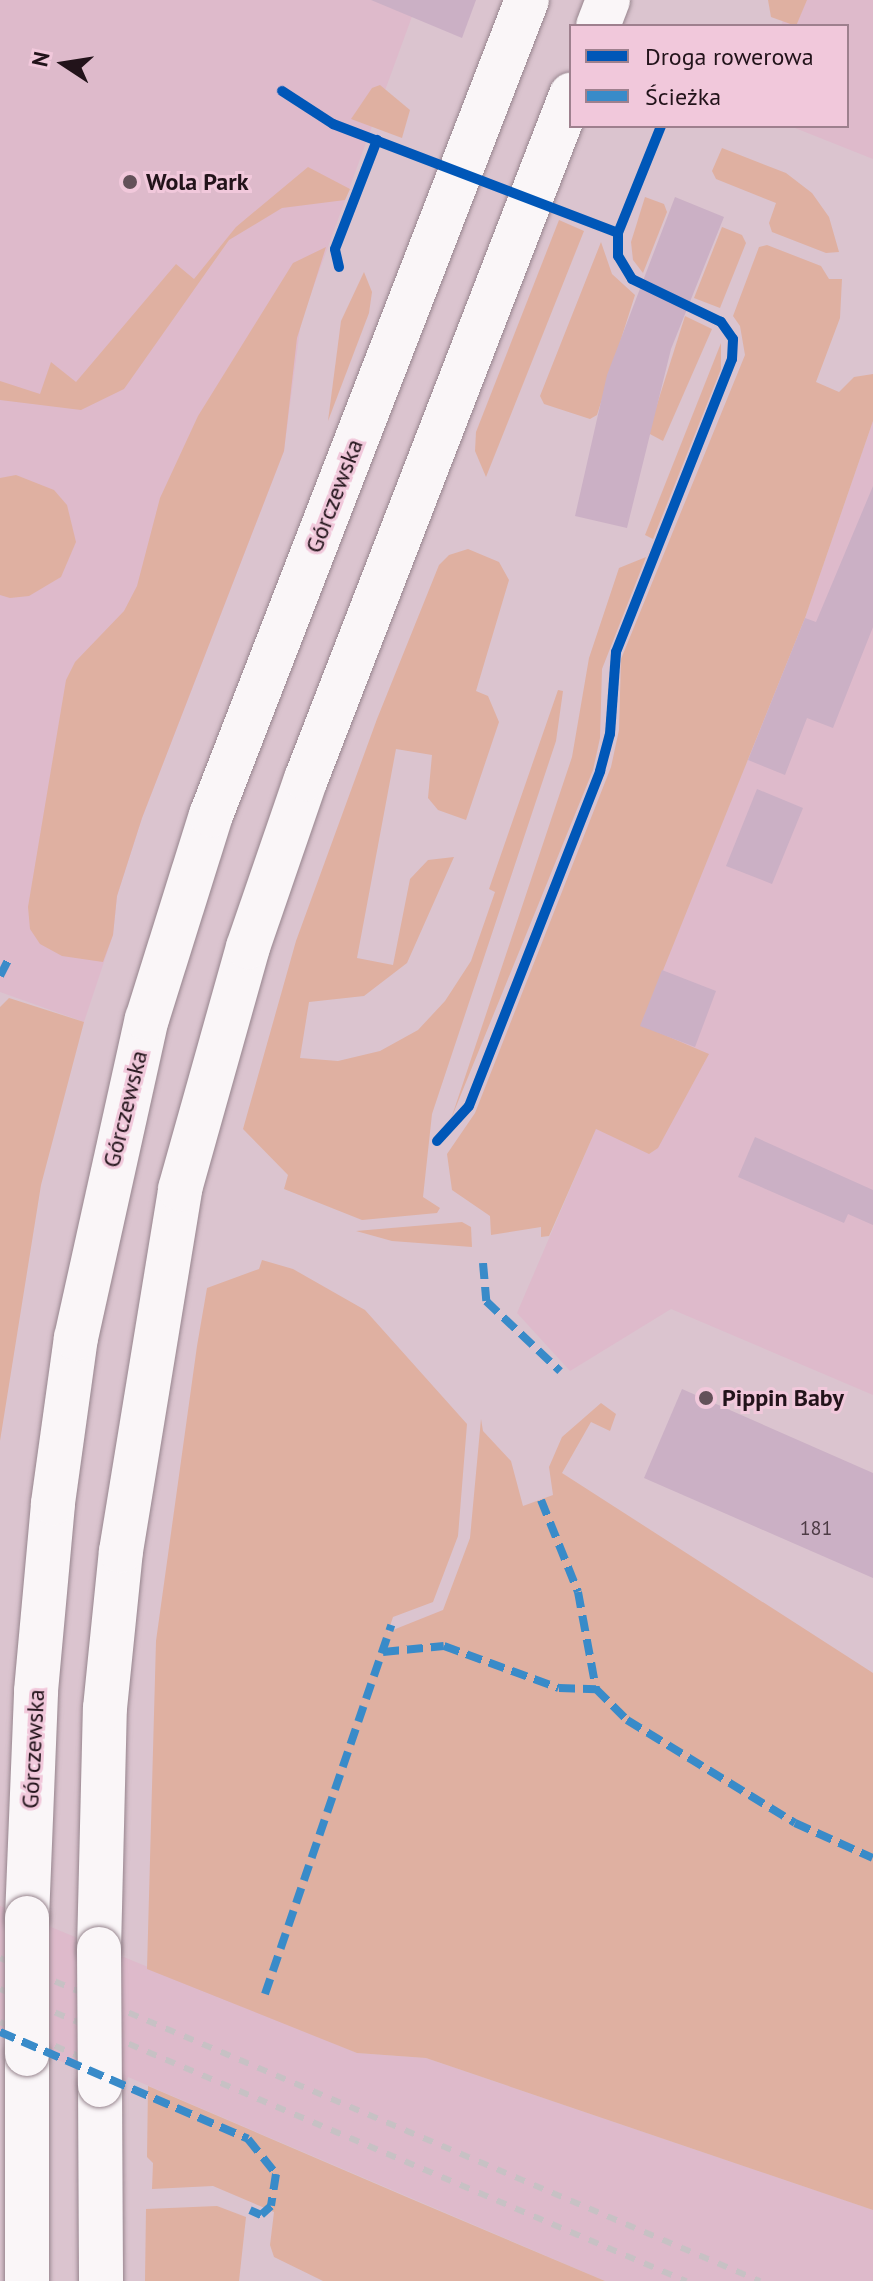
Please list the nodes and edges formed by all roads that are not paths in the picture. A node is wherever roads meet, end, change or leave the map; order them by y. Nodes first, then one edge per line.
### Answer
1 (527, 0) edge
2 (608, 0) edge
3 (599, 24) edge
4 (569, 100) edge
5 (27, 2281) edge
6 (101, 2281) edge

1 - 5 main road, Górczewska, bridge
2 - 3 main road
4 - 6 main road, bridge

